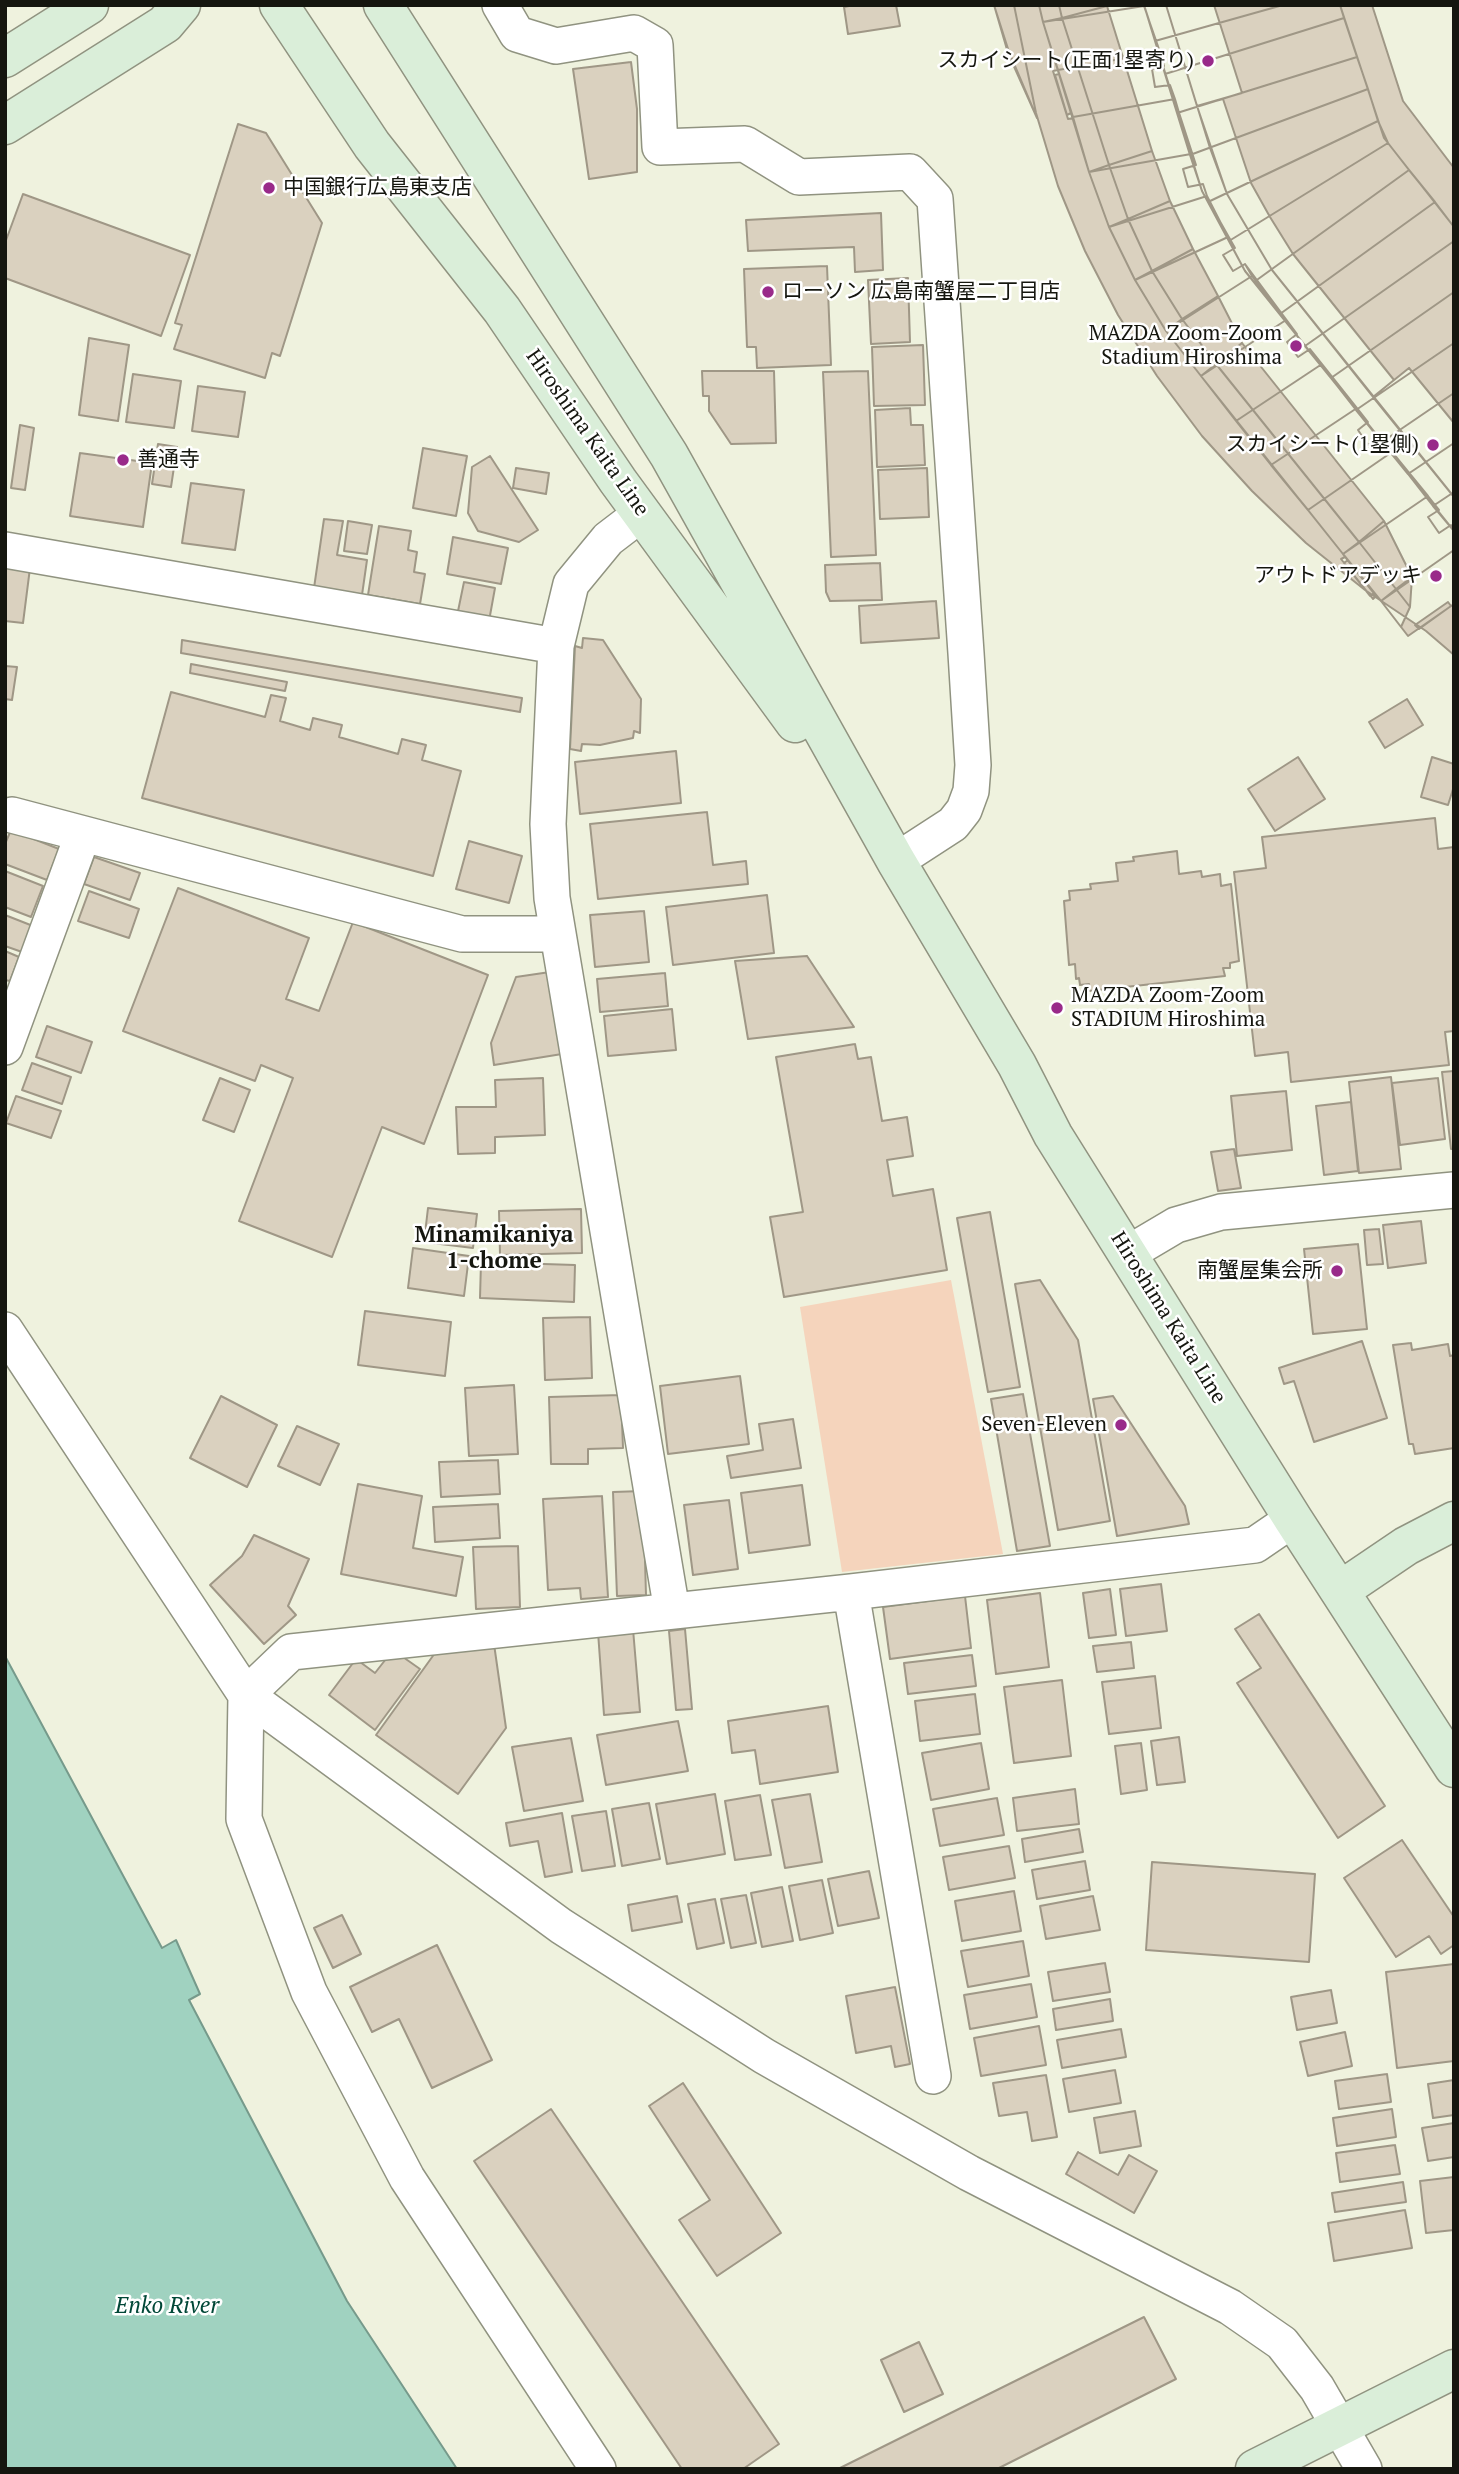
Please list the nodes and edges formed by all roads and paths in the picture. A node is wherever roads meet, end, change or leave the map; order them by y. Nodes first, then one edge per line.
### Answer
1 (89, 5) edge
2 (181, 5) edge
3 (279, 5) edge
4 (383, 5) edge
5 (500, 5) edge
6 (5, 58) edge
7 (5, 125) edge
8 (642, 513) junction
9 (5, 550) edge
10 (556, 646) junction
11 (12, 815) dead end
12 (83, 834) junction
13 (896, 861) junction
14 (558, 934) junction
15 (5, 1046) edge
16 (1454, 1190) edge
17 (1128, 1254) junction
18 (5, 1330) edge
19 (1293, 1519) junction
20 (1454, 1521) edge
21 (1341, 1590) junction
22 (851, 1592) junction
23 (672, 1611) junction
24 (246, 1695) junction
25 (1454, 1768) edge
26 (933, 2076) dead end
27 (1454, 2369) edge
28 (1340, 2426) junction
29 (598, 2469) edge
30 (1255, 2469) edge
31 (1364, 2469) edge

1 - 6 main road
2 - 7 main road
3 - 8 main road, Hiroshima Kaita Line
4 - 13 main road, Hiroshima Kaita Line
5 - 13 street
8 - 10 street
8 - 13 main road, Hiroshima Kaita Line
9 - 10 street
10 - 14 street
11 - 12 street
12 - 14 street
12 - 15 street
13 - 17 main road, Hiroshima Kaita Line
14 - 23 street
16 - 17 street
17 - 19 main road, Hiroshima Kaita Line
18 - 24 street
19 - 21 main road, Hiroshima Kaita Line
19 - 22 street
20 - 21 main road
21 - 25 main road, Hiroshima Kaita Line
22 - 23 street
22 - 26 street
23 - 24 street
24 - 28 street
24 - 29 street
27 - 28 main road
28 - 30 main road
28 - 31 street

